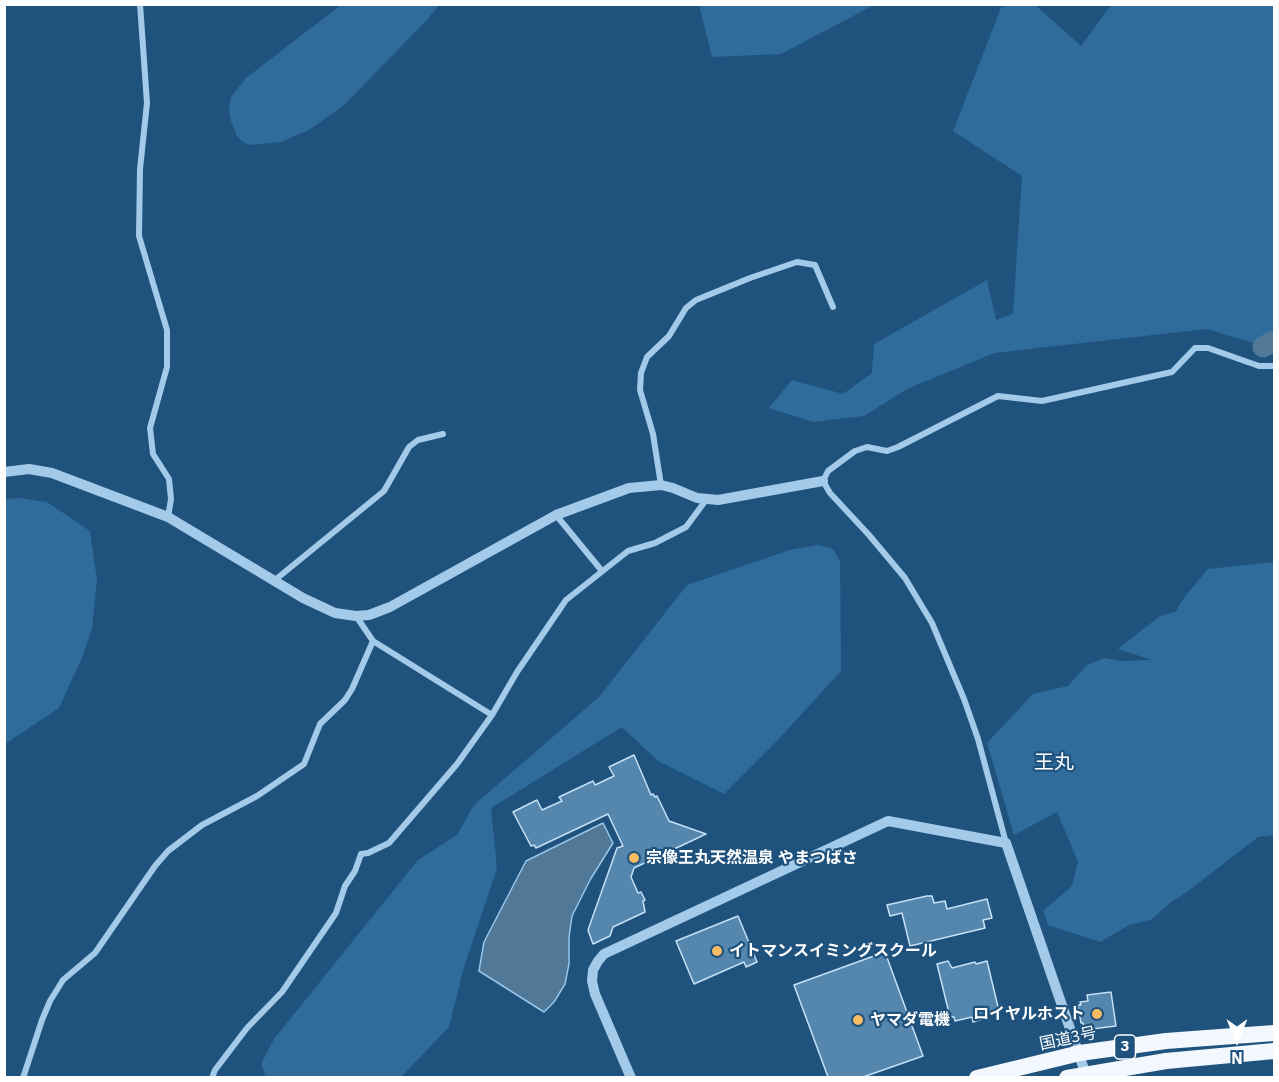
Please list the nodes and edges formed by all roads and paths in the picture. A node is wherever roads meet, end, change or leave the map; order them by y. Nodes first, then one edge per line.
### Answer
1 (140, 4) edge
2 (833, 307) dead end
3 (1275, 366) edge
4 (443, 434) dead end
5 (4, 472) edge
6 (824, 481) junction
7 (662, 485) junction
8 (706, 500) junction
9 (556, 515) junction
10 (168, 517) junction
11 (602, 571) junction
12 (275, 580) junction
13 (356, 616) junction
14 (373, 641) junction
15 (492, 716) junction
16 (1006, 843) junction
17 (1275, 1033) edge
18 (1275, 1051) edge
19 (1080, 1053) junction
20 (1087, 1076) edge
21 (22, 1077) edge
22 (212, 1077) edge
23 (631, 1077) edge
24 (977, 1077) edge
25 (1067, 1077) edge

1 - 10 street
2 - 7 street
3 - 6 street
4 - 12 street
5 - 10 street
6 - 8 street
6 - 16 street
7 - 8 street
7 - 9 street
8 - 11 street
9 - 11 street
9 - 13 street
10 - 12 street
11 - 15 street
12 - 13 street
13 - 14 street
14 - 15 street
14 - 21 street
15 - 22 street
16 - 19 street
16 - 23 street
17 - 19 highway, 国道3号 / 3
18 - 20 highway, 3
19 - 20 street
19 - 24 highway, 国道3号 / 3
20 - 25 highway, 3

